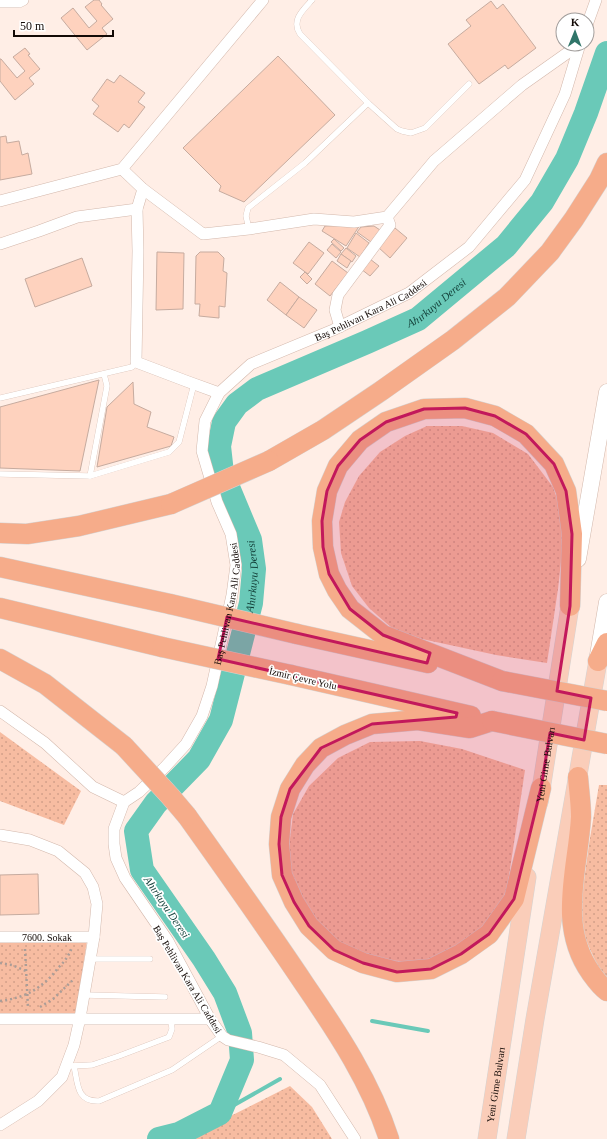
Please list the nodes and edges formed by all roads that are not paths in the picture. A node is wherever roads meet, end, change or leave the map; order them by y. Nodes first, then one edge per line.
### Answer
1 (23, 0) edge
2 (263, 0) edge
3 (312, 0) edge
4 (596, 0) edge
5 (0, 2) edge
6 (592, 12) edge
7 (569, 52) edge
8 (578, 52) edge
9 (469, 84) dead end
10 (368, 102) junction
11 (607, 163) edge
12 (122, 169) junction
13 (143, 189) junction
14 (0, 201) edge
15 (137, 209) junction
16 (387, 217) junction
17 (250, 229) junction
18 (0, 244) edge
19 (340, 327) junction
20 (136, 362) junction
21 (104, 374) junction
22 (194, 384) junction
23 (607, 392) edge
24 (219, 393) junction
25 (0, 398) edge
26 (0, 474) edge
27 (90, 476) junction
28 (0, 533) edge
29 (0, 567) edge
30 (607, 602) edge
31 (570, 606) junction
32 (0, 608) edge
33 (607, 643) edge
34 (0, 659) edge
35 (598, 661) junction
36 (502, 681) junction
37 (607, 701) edge
38 (0, 711) edge
39 (492, 721) junction
40 (607, 744) edge
41 (578, 777) junction
42 (541, 788) junction
43 (124, 802) junction
44 (0, 835) edge
45 (0, 937) edge
46 (94, 937) junction
47 (91, 959) junction
48 (150, 959) dead end
49 (607, 991) edge
50 (85, 995) junction
51 (165, 997) dead end
52 (80, 1018) junction
53 (0, 1019) edge
54 (171, 1019) junction
55 (210, 1019) junction
56 (225, 1038) junction
57 (70, 1066) junction
58 (1, 1123) edge
59 (356, 1139) edge
60 (389, 1139) edge
61 (487, 1139) edge
62 (516, 1139) edge

1 - 5 street
2 - 12 street
3 - 10 lane
4 - 6 street
7 - 16 street
8 - 19 street, Baş Pehlivan Kara Ali Caddesi
9 - 10 lane
10 - 17 lane
11 - 28 highway, bridge
12 - 13 street
12 - 14 street
13 - 15 street
13 - 17 street
15 - 18 street
15 - 20 street
16 - 17 street
16 - 19 street
19 - 24 street, Baş Pehlivan Kara Ali Caddesi
20 - 21 lane
20 - 22 street
21 - 25 lane
21 - 27 lane
22 - 24 street
22 - 27 lane
23 - 31 main road, Yeni Girne Bulvarı
24 - 43 street, Baş Pehlivan Kara Ali Caddesi
26 - 27 lane
29 - 36 highway, bridge
30 - 35 main road
31 - 36 highway
31 - 42 main road, Yeni Girne Bulvarı
32 - 39 highway, İzmir Çevre Yolu, bridge
33 - 35 highway
34 - 60 highway, bridge
35 - 41 main road
36 - 37 highway, bridge
38 - 43 street
39 - 40 highway, İzmir Çevre Yolu, bridge
39 - 42 highway
41 - 49 highway
41 - 62 main road
42 - 61 main road, Yeni Girne Bulvarı
43 - 55 street, Baş Pehlivan Kara Ali Caddesi
44 - 46 street
45 - 46 street, 7600. Sokak
46 - 47 street
47 - 48 lane
47 - 50 street
50 - 51 lane
50 - 52 street
52 - 53 street
52 - 54 street
52 - 57 street
54 - 55 street
54 - 57 lane
55 - 56 street, Baş Pehlivan Kara Ali Caddesi
56 - 57 lane
56 - 59 street, Baş Pehlivan Kara Ali Caddesi
57 - 58 street

